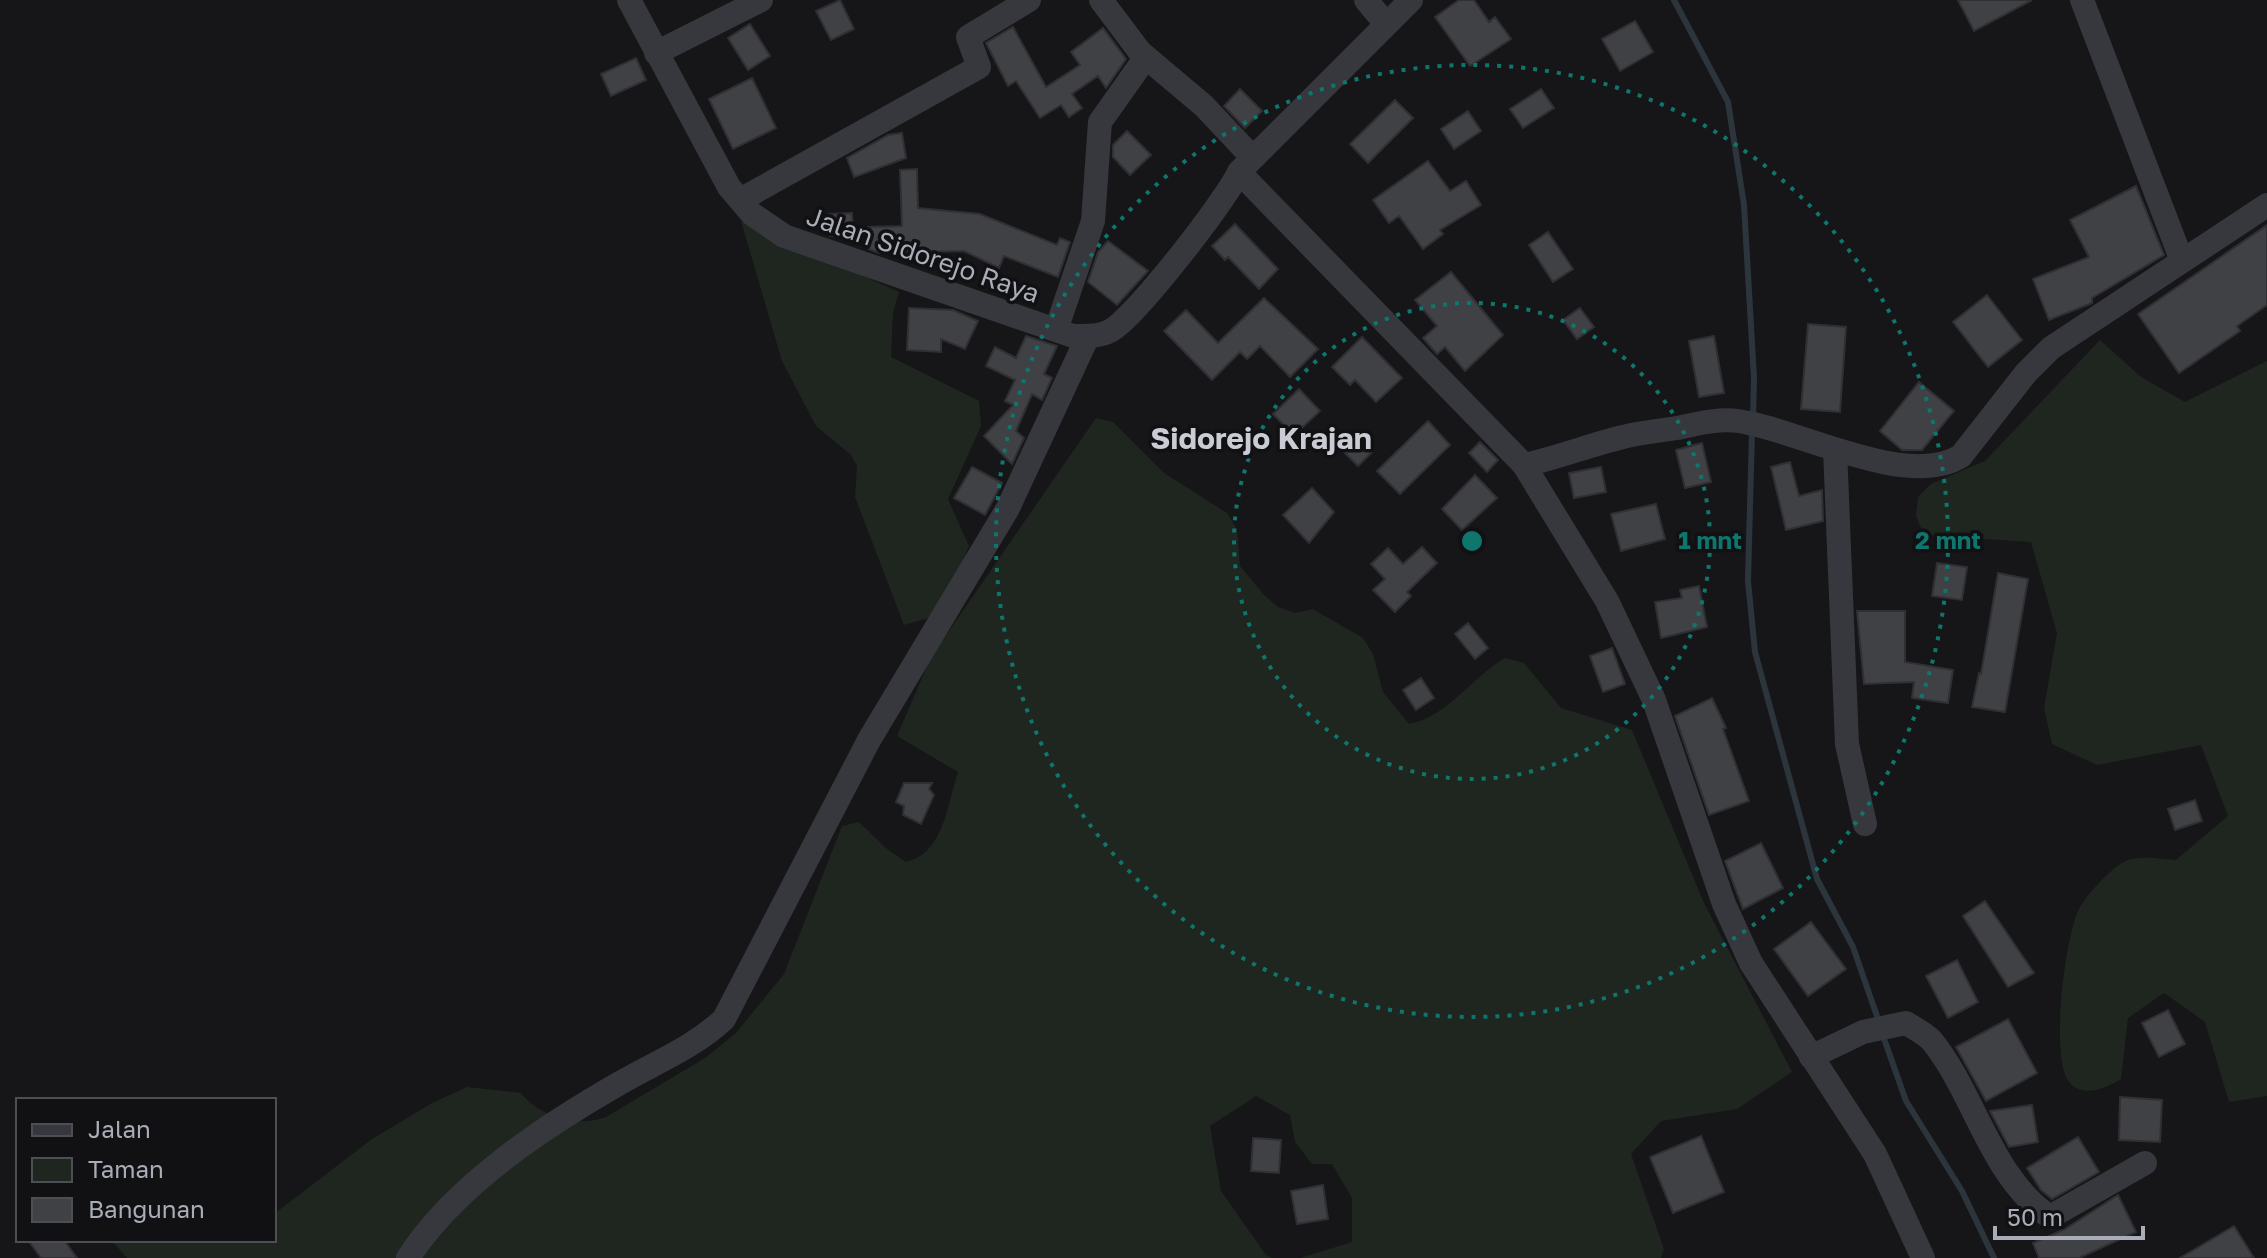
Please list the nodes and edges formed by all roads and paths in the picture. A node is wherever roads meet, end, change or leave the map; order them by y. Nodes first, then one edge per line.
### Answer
1 (629, 0) edge
2 (761, 0) edge
3 (1029, 0) edge
4 (1101, 0) edge
5 (1366, 0) edge
6 (1411, 0) edge
7 (2082, 0) edge
8 (1386, 24) junction
9 (656, 53) junction
10 (1146, 57) junction
11 (1251, 175) junction
12 (740, 200) junction
13 (2267, 205) edge
14 (2182, 261) junction
15 (1056, 330) junction
16 (1088, 336) junction
17 (1835, 449) junction
18 (1524, 465) junction
19 (1865, 824) dead end
20 (1811, 1057) junction
21 (2145, 1163) dead end
22 (408, 1258) edge
23 (1923, 1258) edge

1 - 9 street, Jalan Sidorejo Raya
2 - 9 street
3 - 12 street
4 - 10 street
5 - 8 street
6 - 8 street
7 - 14 street
8 - 11 street
9 - 12 street, Jalan Sidorejo Raya
10 - 11 street
10 - 15 street
11 - 16 street
11 - 18 street
12 - 15 street, Jalan Sidorejo Raya
13 - 14 street
14 - 17 street
15 - 16 street, Jalan Sidorejo Raya
16 - 22 street
17 - 18 street
17 - 19 street
18 - 20 street
20 - 21 street
20 - 23 street

